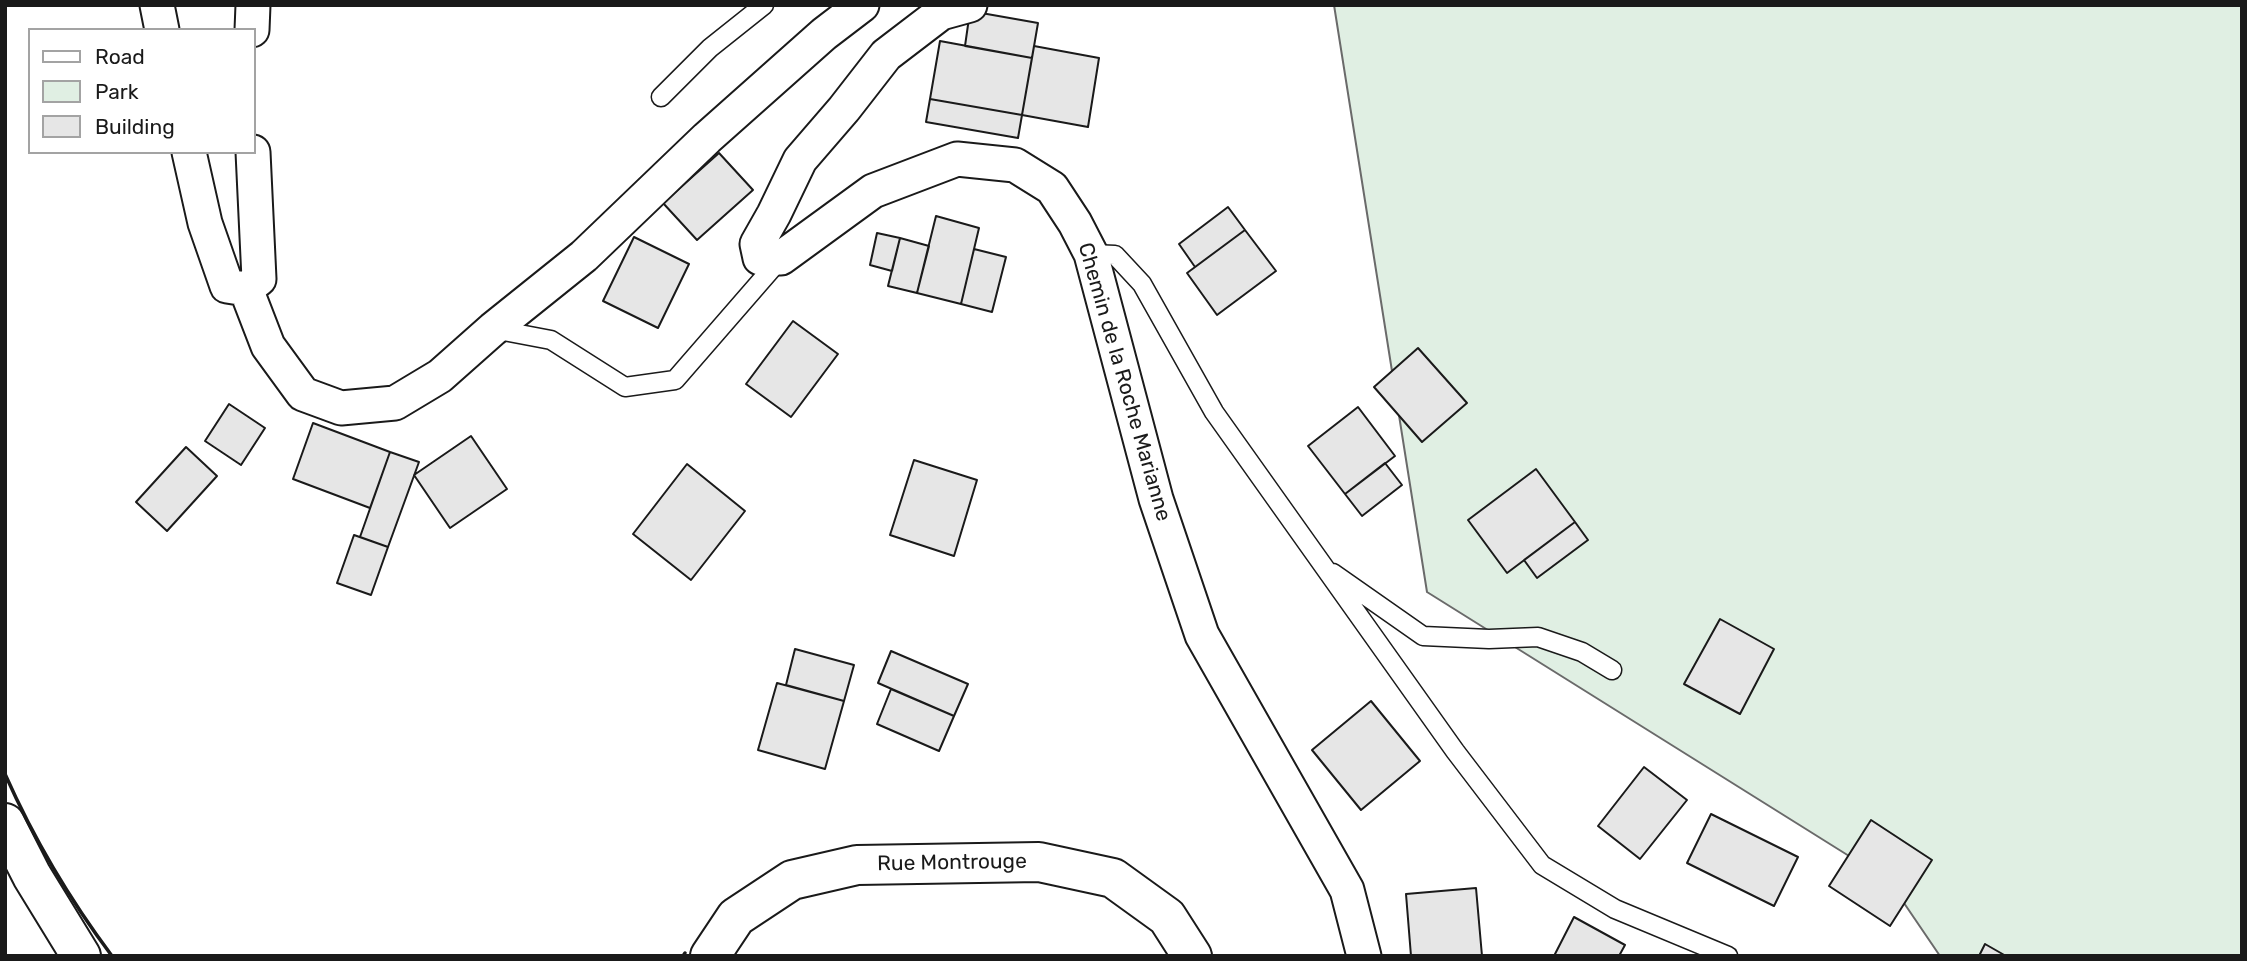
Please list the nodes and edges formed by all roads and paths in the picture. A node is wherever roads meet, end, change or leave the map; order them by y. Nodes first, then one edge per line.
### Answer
1 (157, 5) edge
2 (253, 5) edge
3 (764, 5) edge
4 (862, 5) edge
5 (970, 5) edge
6 (162, 28) edge
7 (252, 28) edge
8 (661, 97) dead end
9 (189, 154) edge
10 (253, 154) edge
11 (1091, 254) junction
12 (781, 258) junction
13 (246, 289) junction
14 (493, 329) junction
15 (1322, 565) junction
16 (1612, 670) dead end
17 (5, 823) edge
18 (81, 956) edge
19 (710, 956) edge
20 (1192, 956) edge
21 (1364, 956) edge
22 (1728, 956) edge

1 - 6 street
2 - 7 street
3 - 8 lane
4 - 14 street
5 - 12 street
9 - 13 street
10 - 13 street
11 - 12 street, Chemin de la Roche Marianne
11 - 15 lane
11 - 21 street, Chemin de la Roche Marianne
12 - 14 lane
13 - 14 street
15 - 16 lane
15 - 22 lane
17 - 18 main road
19 - 20 main road, Rue Montrouge

